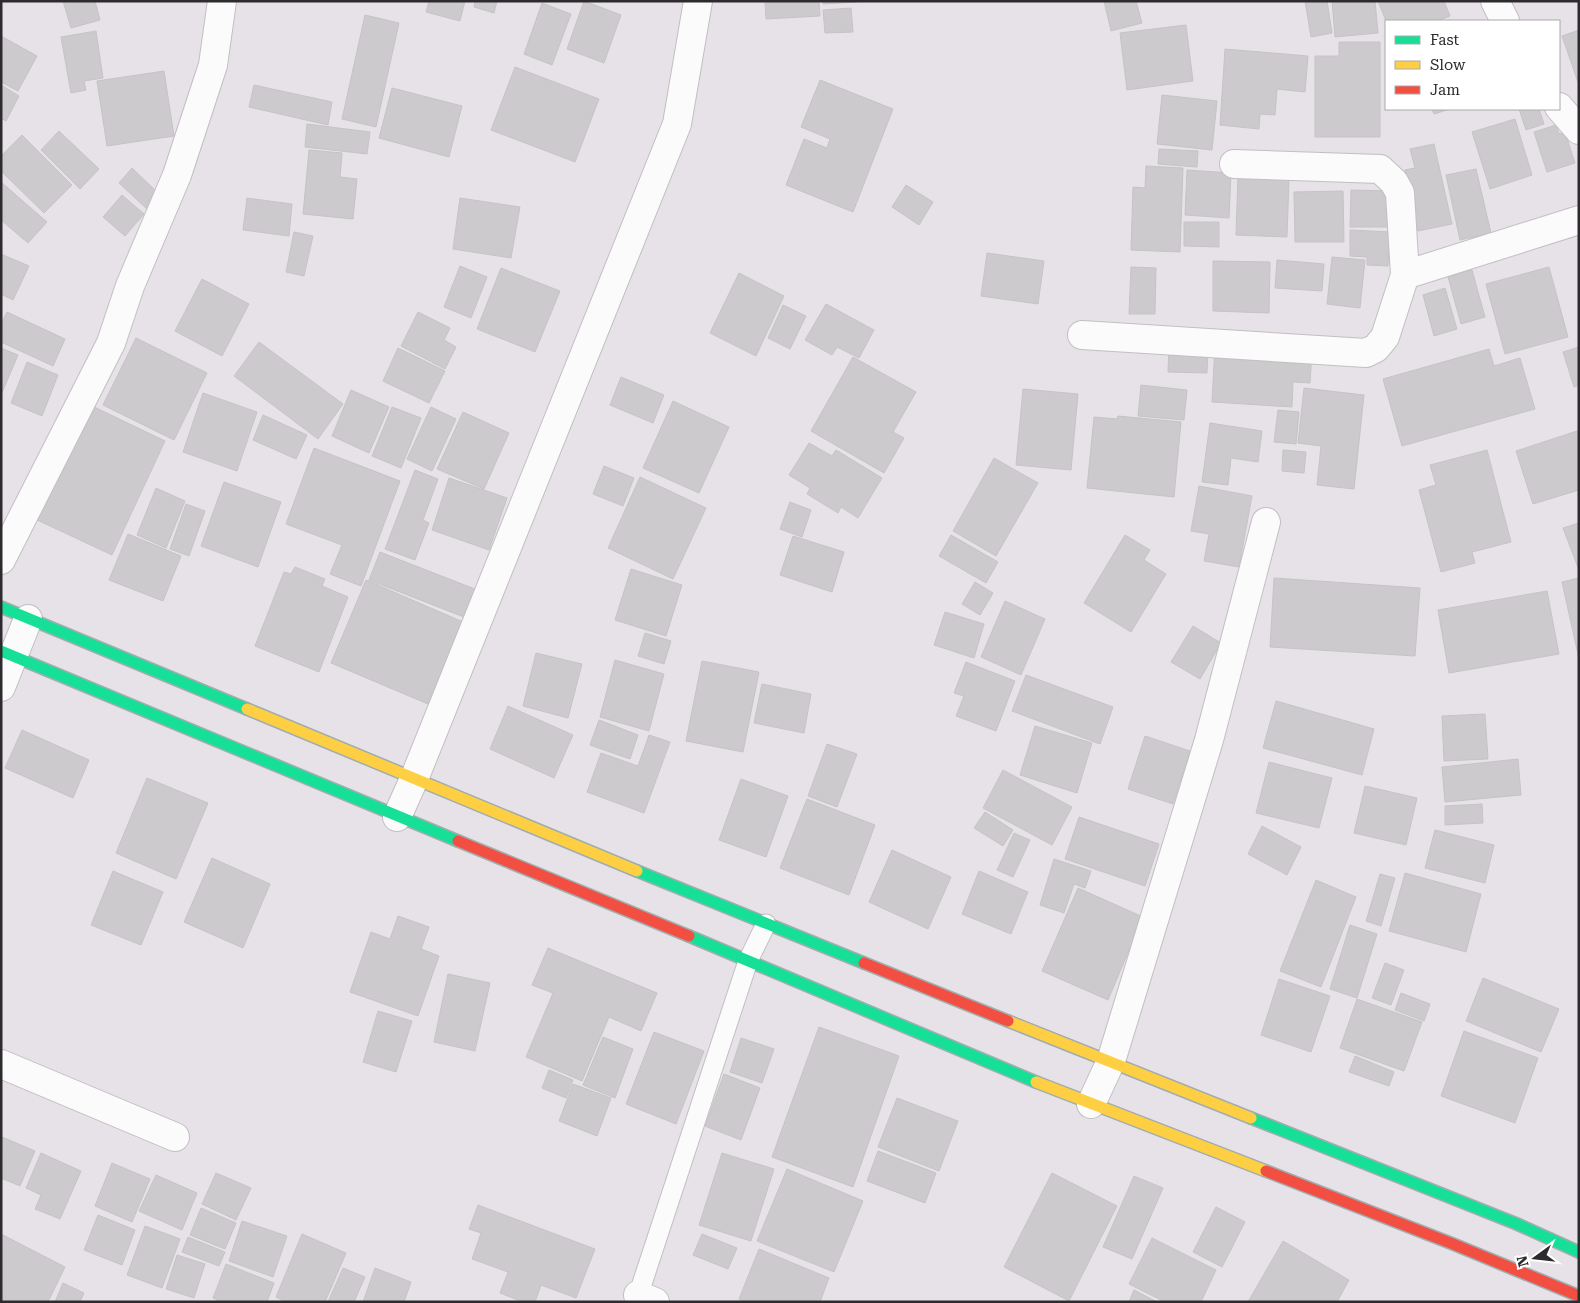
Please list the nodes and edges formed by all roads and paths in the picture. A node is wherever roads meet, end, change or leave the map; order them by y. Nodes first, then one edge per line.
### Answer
1 (222, 1) edge
2 (698, 1) edge
3 (1495, 1) edge
4 (1504, 20) edge
5 (1560, 108) edge
6 (1579, 130) edge
7 (1234, 164) dead end
8 (1579, 220) edge
9 (1405, 275) junction
10 (1082, 335) dead end
11 (1266, 522) dead end
12 (1, 560) edge
13 (1, 607) edge
14 (28, 619) junction
15 (7, 654) edge
16 (1, 687) edge
17 (414, 778) junction
18 (397, 816) junction
19 (766, 924) junction
20 (748, 961) junction
21 (1111, 1061) junction
22 (1, 1064) edge
23 (1091, 1104) junction
24 (176, 1137) dead end
25 (1579, 1252) edge
26 (1579, 1296) edge
27 (643, 1299) edge

1 - 12 street
2 - 17 street
3 - 4 street
5 - 6 street
7 - 9 street
8 - 9 street
9 - 10 street
11 - 21 street
13 - 14 main road
14 - 15 street
14 - 17 main road
15 - 16 street
15 - 18 main road
17 - 18 street
17 - 19 main road
18 - 20 main road
19 - 20 lane
19 - 21 main road
20 - 23 main road
20 - 27 lane
21 - 23 street
21 - 25 main road
22 - 24 street
23 - 26 main road

